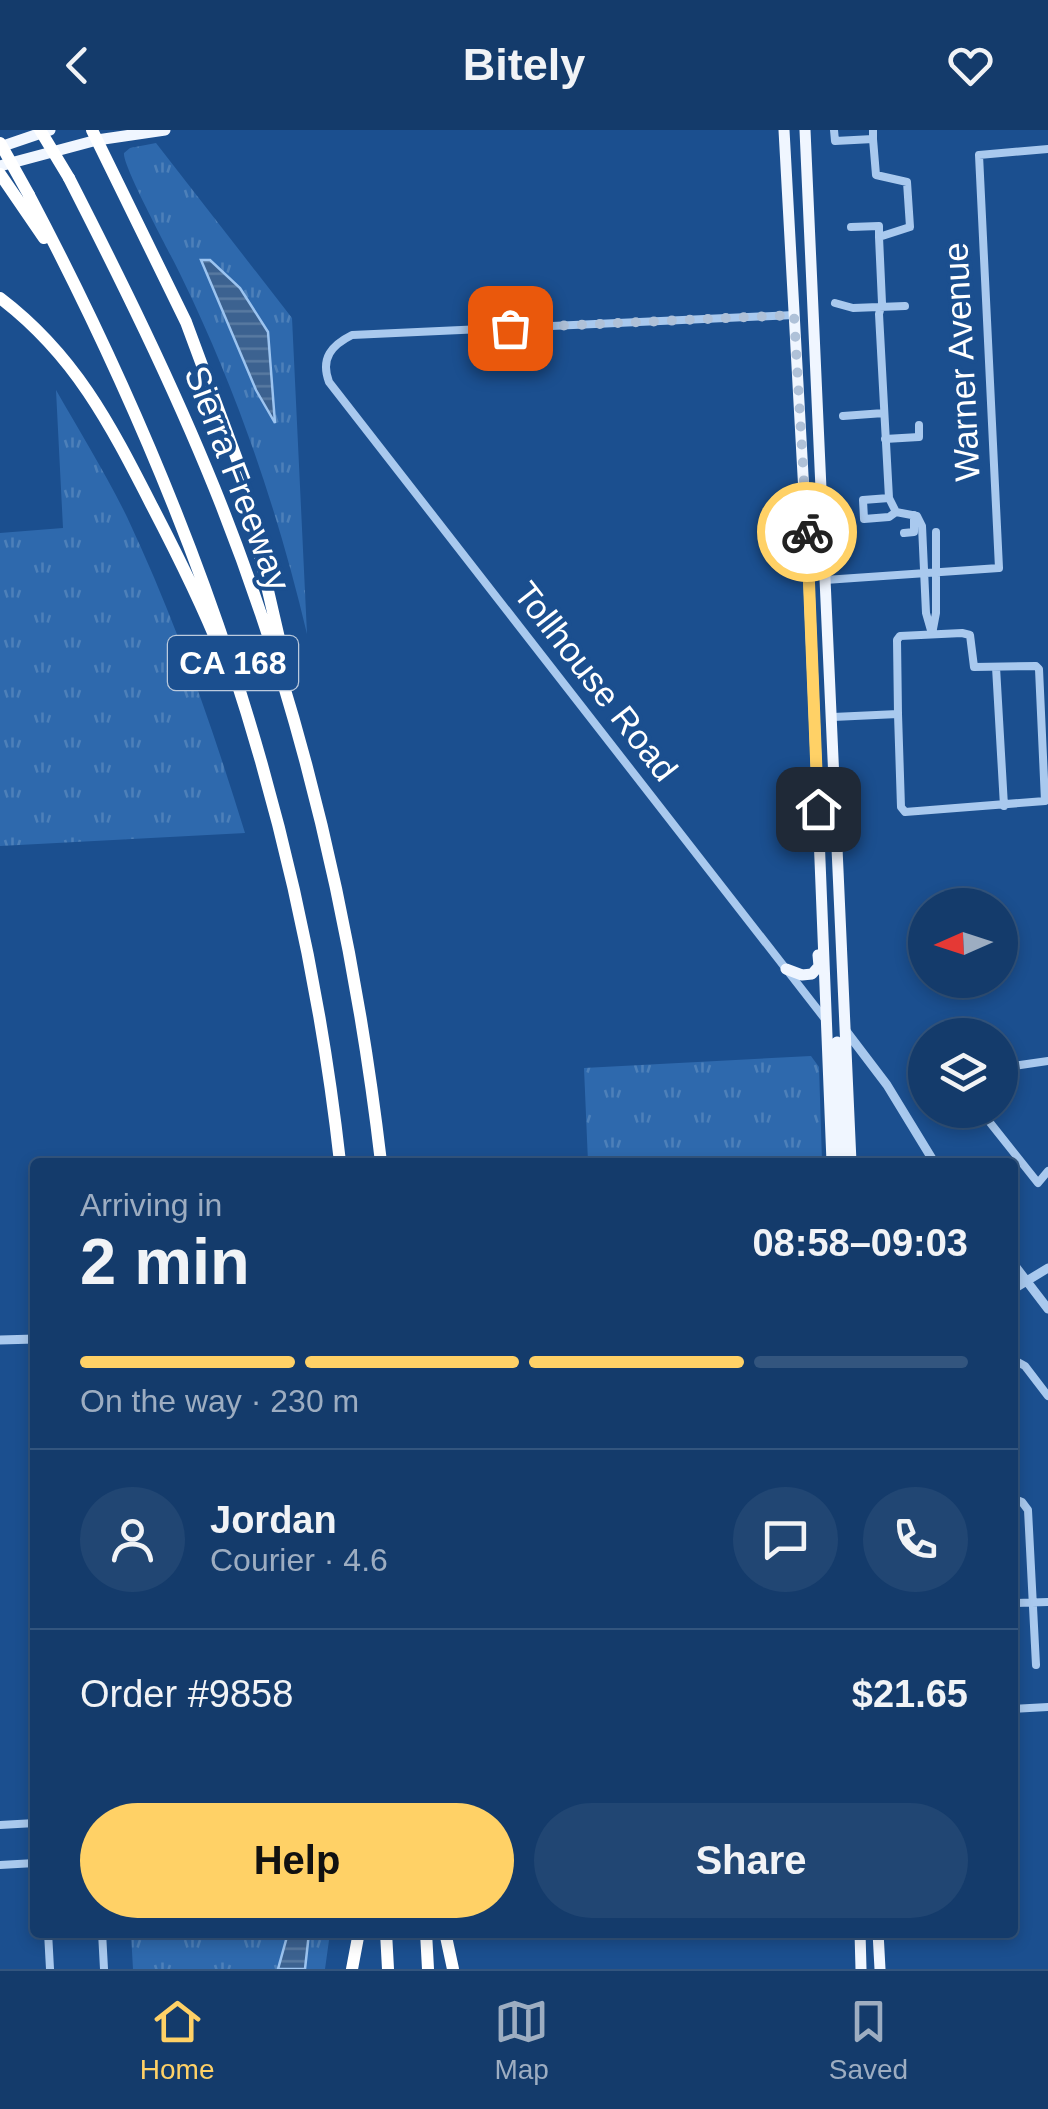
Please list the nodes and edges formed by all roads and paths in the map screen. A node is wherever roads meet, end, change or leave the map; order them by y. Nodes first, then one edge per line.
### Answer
1 (40, 130) edge
2 (50, 130) edge
3 (165, 130) edge
4 (784, 130) edge
5 (805, 130) edge
6 (834, 130) edge
7 (873, 134) edge
8 (94, 135) edge
9 (0, 145) edge
10 (1048, 149) edge
11 (0, 166) edge
12 (0, 174) edge
13 (23, 197) junction
14 (851, 227) dead end
15 (879, 237) junction
16 (0, 298) edge
17 (835, 303) dead end
18 (905, 306) dead end
19 (881, 307) junction
20 (794, 315) junction
21 (884, 414) junction
22 (843, 416) dead end
23 (919, 425) dead end
24 (886, 439) junction
25 (803, 460) junction
26 (889, 498) junction
27 (896, 512) junction
28 (915, 515) junction
29 (904, 532) dead end
30 (936, 532) dead end
31 (929, 573) junction
32 (824, 580) junction
33 (810, 584) junction
34 (932, 634) junction
35 (996, 667) junction
36 (898, 714) junction
37 (832, 717) junction
38 (296, 729) junction
39 (1004, 806) junction
40 (274, 807) junction
41 (824, 917) junction
42 (786, 969) junction
43 (844, 993) junction
44 (828, 1024) junction
45 (846, 1031) junction
46 (1048, 1061) edge
47 (1018, 1065) edge
48 (994, 1128) edge
49 (339, 1158) edge
50 (380, 1158) edge
51 (832, 1158) edge
52 (840, 1158) edge
53 (850, 1158) edge
54 (931, 1158) edge
55 (1048, 1171) edge
56 (1048, 1268) edge
57 (1018, 1270) edge
58 (1028, 1282) junction
59 (1018, 1287) edge
60 (1048, 1308) edge
61 (30, 1339) edge
62 (0, 1340) edge
63 (1018, 1362) edge
64 (1048, 1396) edge
65 (1018, 1500) edge
66 (1033, 1602) junction
67 (1048, 1602) edge
68 (1018, 1603) edge
69 (1036, 1665) dead end
70 (1048, 1707) edge
71 (1018, 1709) edge
72 (30, 1823) edge
73 (0, 1825) edge
74 (30, 1863) edge
75 (0, 1865) edge
76 (48, 1938) edge
77 (102, 1938) edge
78 (358, 1938) edge
79 (386, 1938) edge
80 (426, 1938) edge
81 (446, 1938) edge
82 (860, 1938) edge
83 (878, 1938) edge
84 (50, 1969) edge
85 (104, 1969) edge
86 (352, 1969) edge
87 (388, 1969) edge
88 (428, 1969) edge
89 (453, 1969) edge
90 (861, 1969) edge
91 (880, 1969) edge

1 - 38 highway, Sierra Freeway / CA 168, bridge
2 - 9 main road
3 - 8 main road
4 - 20 main road
5 - 32 main road
6 - 7 street
7 - 15 street
8 - 11 main road
8 - 38 highway
9 - 13 highway, Sierra Freeway / CA 168, bridge
10 - 31 street, Warner Avenue
12 - 13 highway
13 - 40 highway, Sierra Freeway / CA 168
14 - 15 street
15 - 19 street
16 - 40 highway
17 - 19 street
18 - 19 street
19 - 21 street
20 - 25 main road
20 - 42 street, Tollhouse Road
21 - 22 street
21 - 24 street
23 - 24 street
24 - 26 street
25 - 32 main road
25 - 33 main road
26 - 27 street
26 - 27 street
27 - 28 street
28 - 29 street
28 - 31 street
30 - 31 street
31 - 32 street
31 - 34 street
32 - 37 main road
33 - 37 main road
33 - 41 main road
34 - 35 street
34 - 36 street
35 - 39 street
35 - 39 street
36 - 37 street
36 - 39 street
37 - 43 main road
38 - 50 highway, Sierra Freeway / CA 168
40 - 49 highway, Sierra Freeway / CA 168
41 - 42 main road
41 - 43 main road
41 - 44 main road
42 - 44 street, Tollhouse Road
43 - 45 main road
44 - 51 main road
44 - 52 main road
45 - 53 main road
45 - 54 street
46 - 47 street
48 - 55 street
56 - 58 street
57 - 58 street
58 - 59 street
58 - 60 street
61 - 62 street
63 - 64 street
65 - 66 street
66 - 67 street
66 - 68 street
66 - 69 street
70 - 71 street
72 - 73 street
74 - 75 street
76 - 84 street
77 - 85 street
78 - 86 highway
79 - 87 highway
80 - 88 highway
81 - 89 highway
82 - 90 main road
83 - 91 main road

